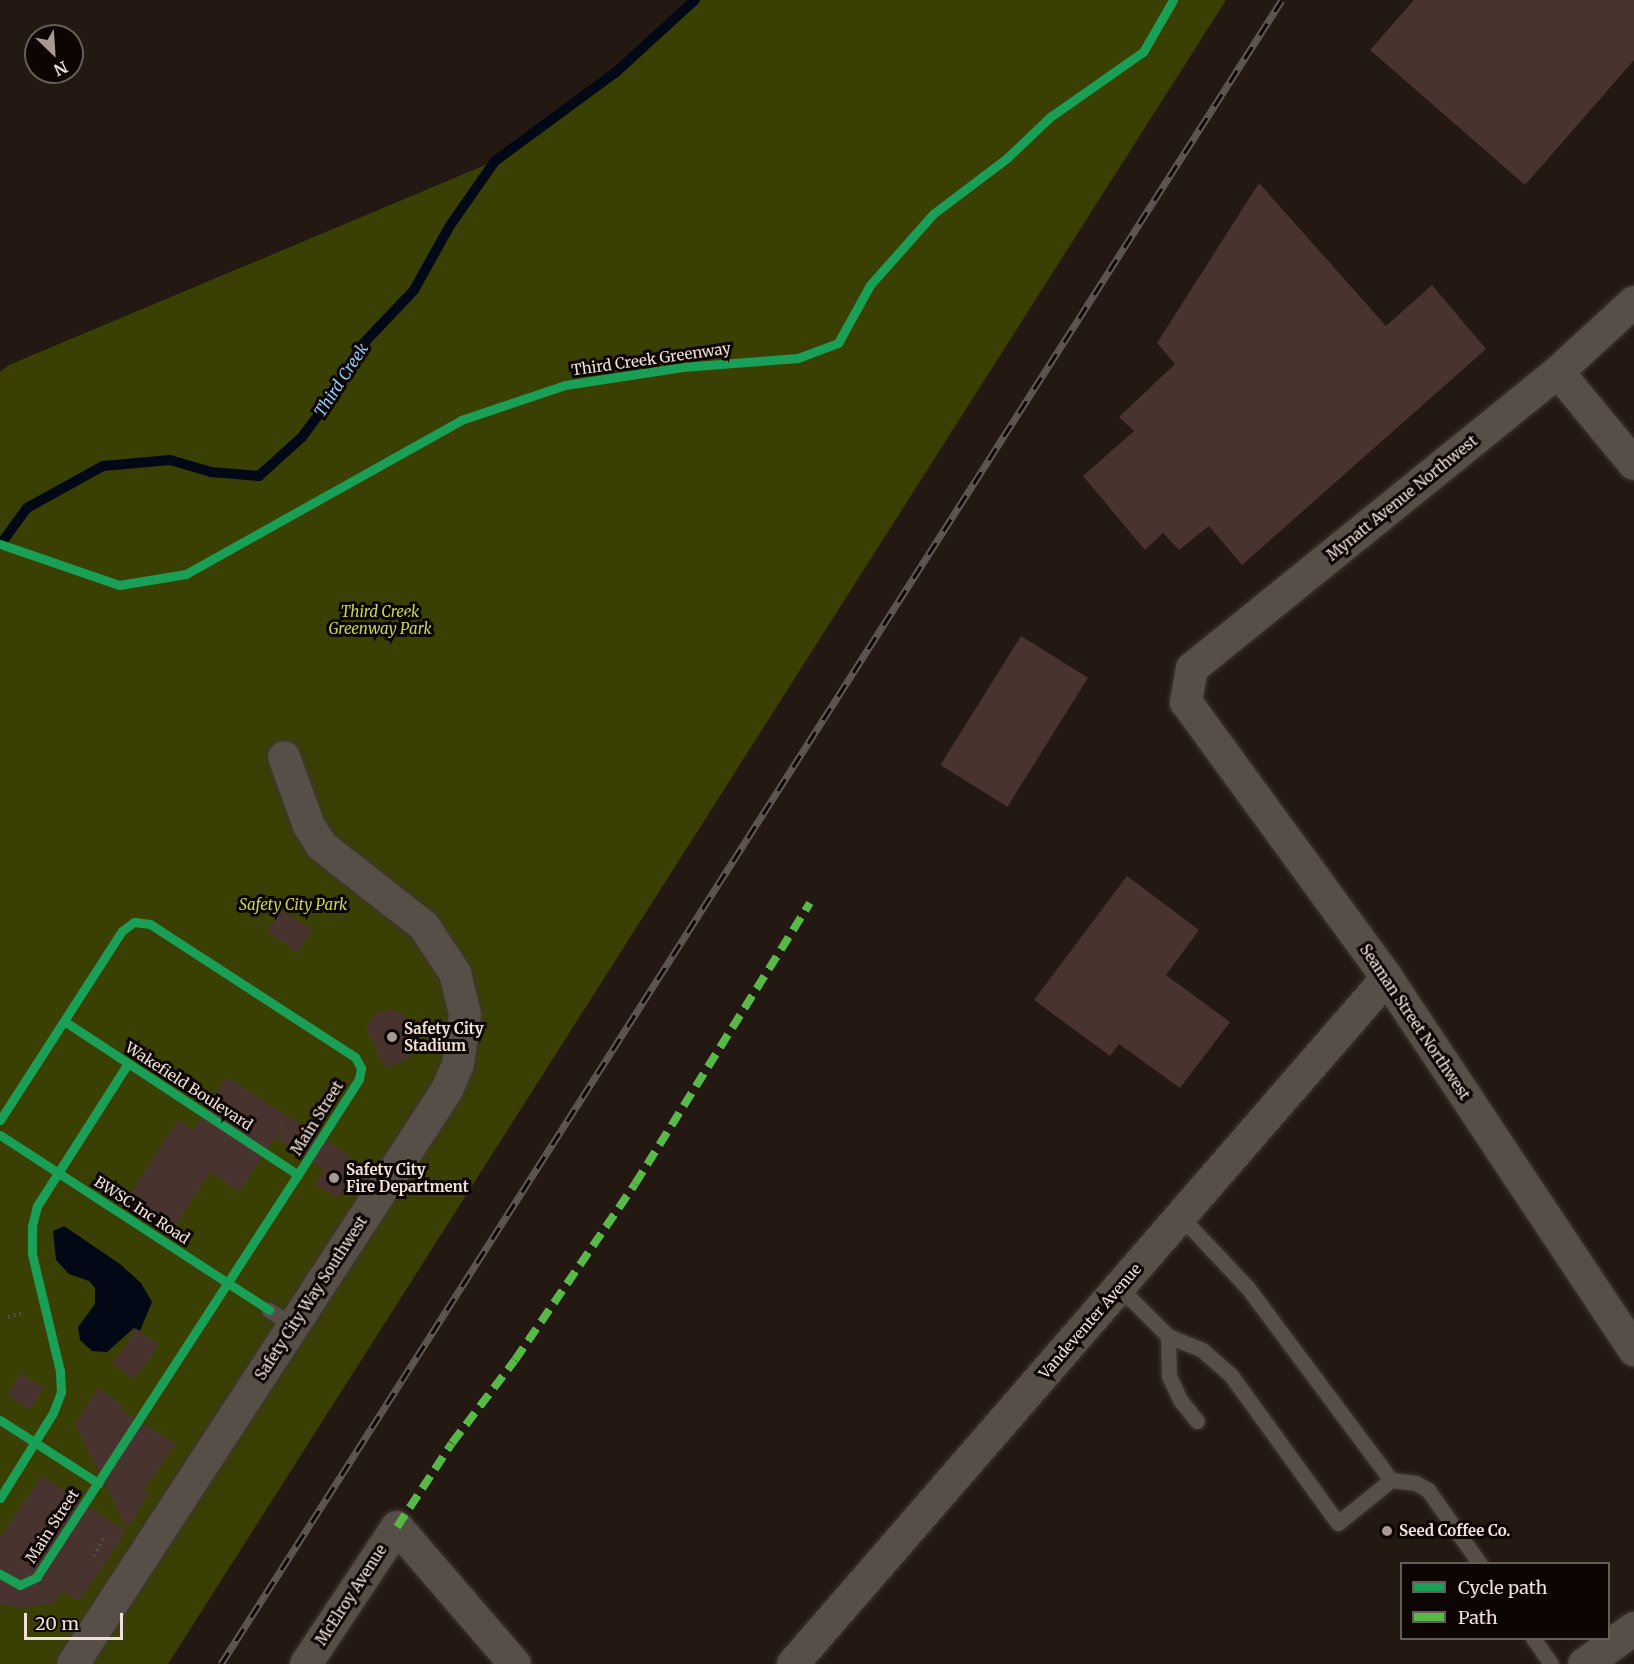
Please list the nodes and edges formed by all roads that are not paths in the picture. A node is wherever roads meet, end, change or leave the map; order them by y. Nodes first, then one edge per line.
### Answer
1 (1634, 302) edge
2 (1558, 372) junction
3 (1634, 464) edge
4 (1186, 702) joint
5 (284, 757) dead end
6 (1387, 978) junction
7 (1181, 1217) junction
8 (1119, 1287) junction
9 (1168, 1336) junction
10 (1634, 1350) edge
11 (1197, 1421) dead end
12 (1391, 1480) junction
13 (1479, 1562) edge
14 (1634, 1628) edge
15 (1534, 1640) edge
16 (73, 1664) edge
17 (306, 1664) edge
18 (515, 1664) edge
19 (793, 1664) edge
20 (1551, 1664) edge
21 (1584, 1664) edge

1 - 2 street, Mynatt Avenue Northwest
2 - 3 street
2 - 4 street, Mynatt Avenue Northwest
4 - 6 street, Seaman Street Northwest
5 - 16 street, Safety City Way Southwest
6 - 7 street, Vandeventer Avenue
6 - 10 street, Seaman Street Northwest
7 - 8 street, Vandeventer Avenue
7 - 12 lane
8 - 9 lane
8 - 19 street, Vandeventer Avenue
9 - 11 lane
9 - 12 lane
12 - 13 lane
14 - 21 street
15 - 20 lane
17 - 18 street, McElroy Avenue

